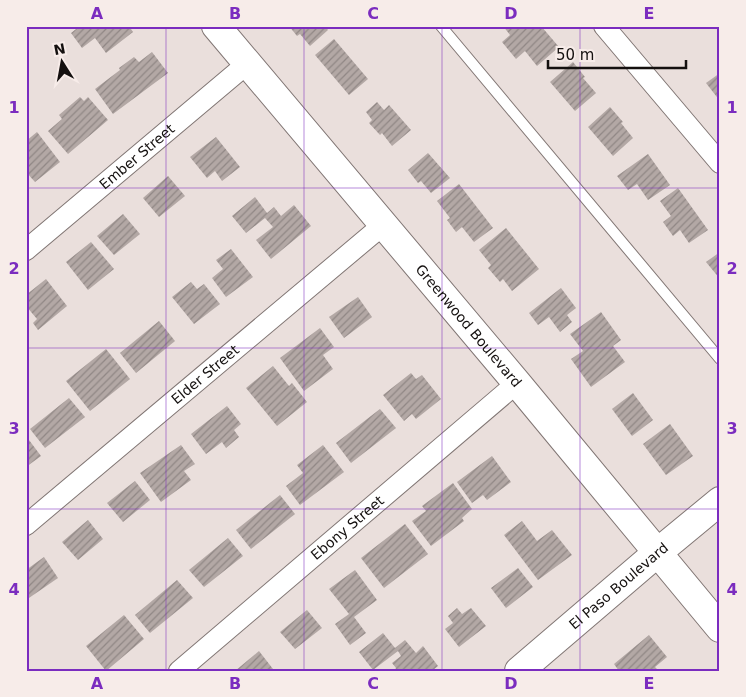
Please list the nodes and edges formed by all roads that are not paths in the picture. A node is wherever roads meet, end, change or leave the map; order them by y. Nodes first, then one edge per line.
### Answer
1 (216, 26) edge
2 (440, 26) edge
3 (604, 26) edge
4 (248, 63) junction
5 (720, 163) edge
6 (383, 225) junction
7 (26, 250) edge
8 (720, 359) edge
9 (517, 383) junction
10 (720, 501) edge
11 (26, 525) edge
12 (657, 553) junction
13 (720, 628) edge
14 (178, 671) edge
15 (519, 671) edge

1 - 4 street, Greenwood Boulevard
2 - 8 lane
3 - 5 street
4 - 6 street, Greenwood Boulevard
4 - 7 street, Ember Street
6 - 9 street, Greenwood Boulevard
6 - 11 street, Elder Street
9 - 12 street, Greenwood Boulevard
9 - 14 street, Ebony Street
10 - 12 street, El Paso Boulevard
12 - 13 street, Greenwood Boulevard
12 - 15 street, El Paso Boulevard

